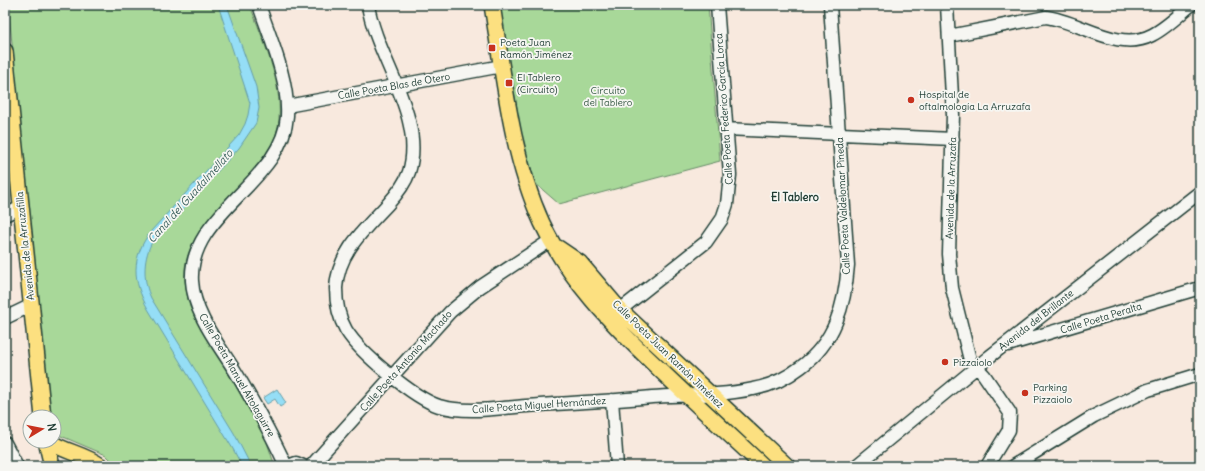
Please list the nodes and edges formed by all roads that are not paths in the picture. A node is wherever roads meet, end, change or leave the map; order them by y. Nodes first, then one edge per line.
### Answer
1 (259, 5) edge
2 (368, 5) edge
3 (492, 5) edge
4 (717, 5) edge
5 (830, 5) edge
6 (947, 5) edge
7 (1191, 5) edge
8 (949, 36) junction
9 (5, 51) edge
10 (502, 66) junction
11 (396, 86) junction
12 (287, 106) junction
13 (8, 109) edge
14 (726, 128) junction
15 (839, 133) junction
16 (953, 139) junction
17 (1200, 192) edge
18 (21, 207) junction
19 (5, 215) edge
20 (551, 240) junction
21 (1200, 288) edge
22 (32, 305) junction
23 (620, 310) junction
24 (5, 318) edge
25 (1001, 348) junction
26 (975, 368) junction
27 (1200, 374) edge
28 (392, 376) junction
29 (710, 394) junction
30 (688, 396) junction
31 (612, 400) junction
32 (42, 409) edge
33 (5, 443) edge
34 (46, 449) edge
35 (48, 449) edge
36 (61, 449) edge
37 (17, 466) edge
38 (44, 466) edge
39 (52, 466) edge
40 (101, 466) edge
41 (287, 466) edge
42 (303, 466) edge
43 (311, 466) edge
44 (617, 466) edge
45 (763, 466) edge
46 (787, 466) edge
47 (856, 466) edge
48 (987, 466) edge
49 (1013, 466) edge

1 - 12 street, Calle Poeta Manuel Altolaguirre
2 - 11 street, Calle Poeta Miguel Hernández
3 - 10 main road
4 - 14 street, Calle Poeta Federico García Lorca
5 - 15 street, Calle Poeta Valdelomar Pineda
6 - 8 street, Avenida de la Arruzafa
7 - 8 street
8 - 16 street, Avenida de la Arruzafa
9 - 13 main road, Avenida de la Arruzafilla
10 - 11 street, Calle Poeta Blas de Otero
10 - 20 main road
11 - 12 street, Calle Poeta Blas de Otero
11 - 28 street, Calle Poeta Miguel Hernández
12 - 41 street, Calle Poeta Manuel Altolaguirre
13 - 18 main road, Avenida de la Arruzafilla
14 - 15 street
14 - 23 street, Calle Poeta Federico García Lorca
15 - 16 street
15 - 29 street, Calle Poeta Valdelomar Pineda
16 - 26 street, Avenida de la Arruzafa
17 - 25 street, Avenida del Brillante
18 - 19 street
18 - 22 main road, Avenida de la Arruzafilla
20 - 23 main road, Calle Poeta Juan Ramón Jiménez
20 - 28 street, Calle Poeta Antonio Machado
20 - 30 main road, Calle Poeta Juan Ramón Jiménez
21 - 25 street, Calle Poeta Peralta
22 - 24 street
22 - 32 main road, Avenida de la Arruzafilla
23 - 29 main road, Calle Poeta Juan Ramón Jiménez
25 - 26 street, Avenida del Brillante
26 - 47 street, Avenida del Brillante
26 - 48 street
27 - 49 street
28 - 31 street, Calle Poeta Miguel Hernández
28 - 43 street, Calle Poeta Antonio Machado
29 - 30 street, Calle Poeta Valdelomar Pineda
29 - 46 main road, Calle Poeta Juan Ramón Jiménez
30 - 31 street, Calle Poeta Miguel Hernández
30 - 45 main road, Calle Poeta Juan Ramón Jiménez
31 - 44 street
33 - 37 street
34 - 38 main road
35 - 39 main road
36 - 40 main road
41 - 42 street

